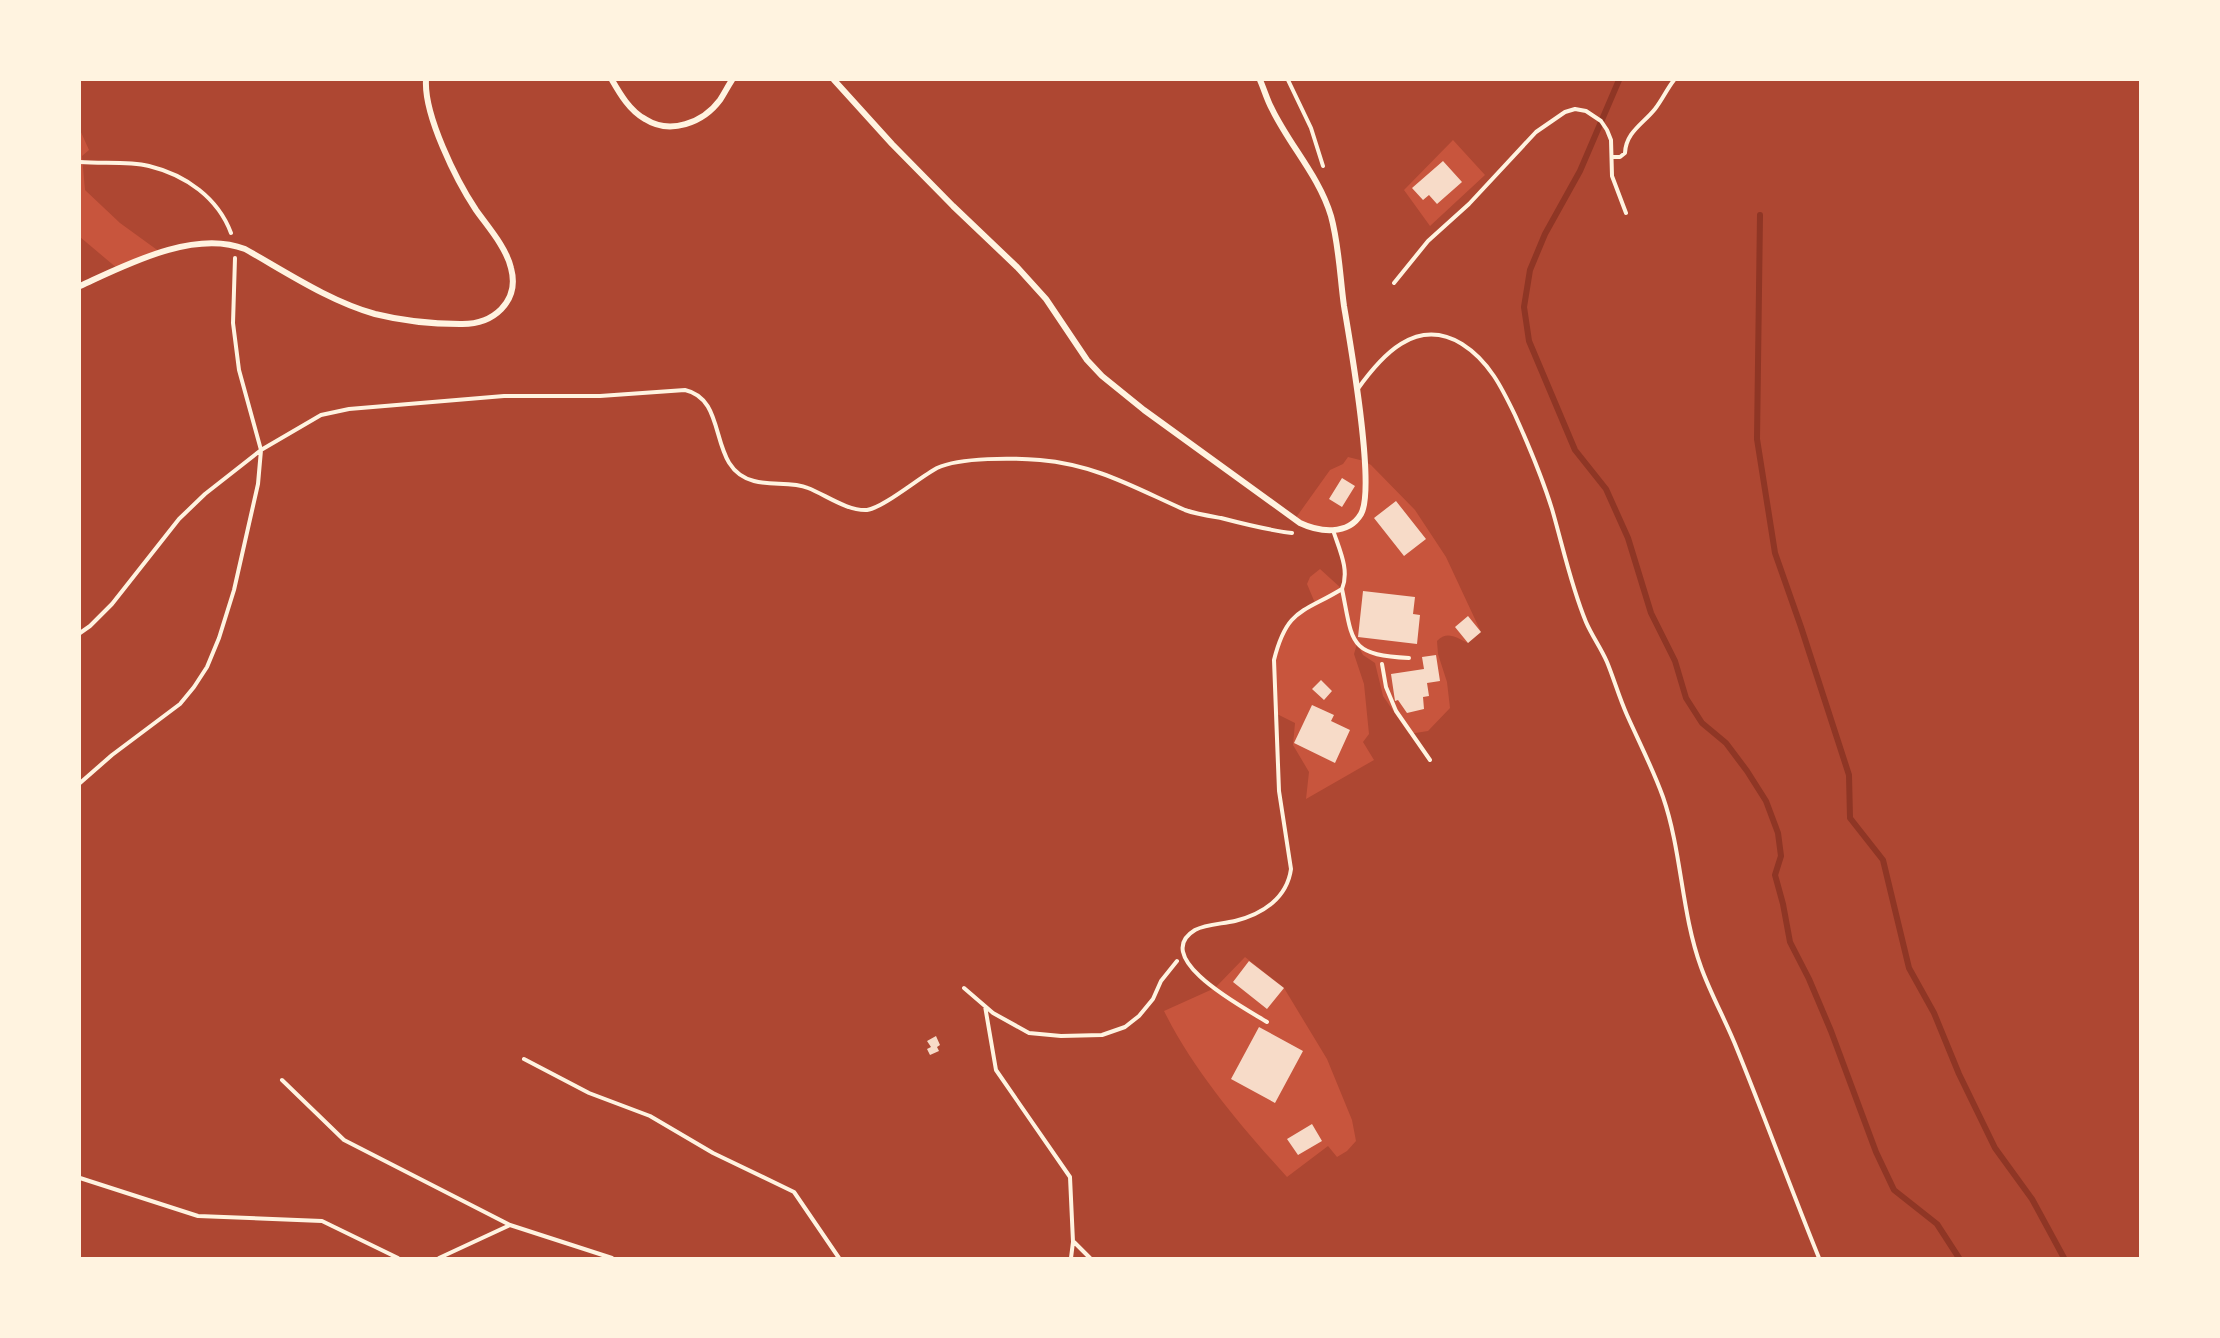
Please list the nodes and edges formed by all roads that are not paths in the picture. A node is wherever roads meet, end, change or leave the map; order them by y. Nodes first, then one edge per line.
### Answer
1 (426, 80) edge
2 (612, 80) edge
3 (732, 80) edge
4 (834, 80) edge
5 (1260, 80) edge
6 (80, 286) edge
7 (1357, 390) junction
8 (1334, 530) junction
9 (1342, 589) junction
10 (1409, 658) dead end
11 (1267, 1022) dead end
12 (1818, 1258) edge

1 - 6 street
2 - 3 street
4 - 8 street
5 - 7 street
7 - 8 street
7 - 12 lane
8 - 9 lane
9 - 10 lane
9 - 11 lane

